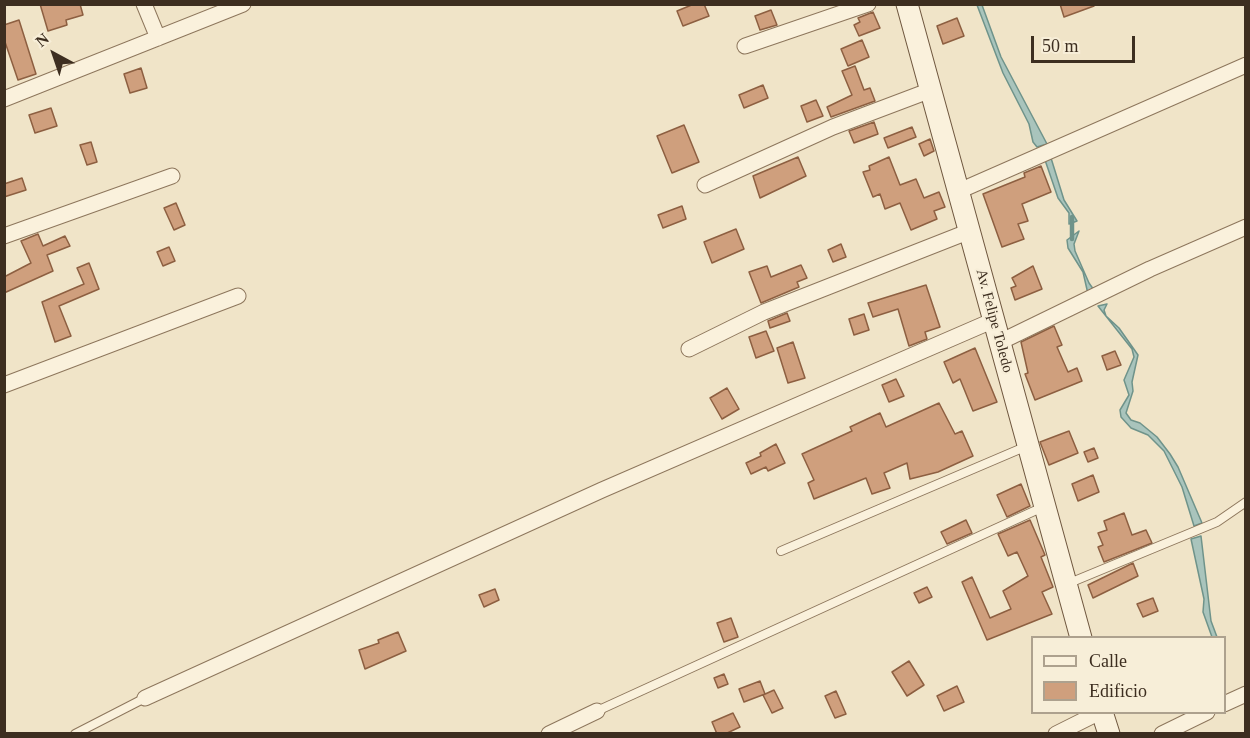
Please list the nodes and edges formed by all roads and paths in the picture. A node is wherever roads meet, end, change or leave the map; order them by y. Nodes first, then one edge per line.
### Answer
1 (144, 4) edge
2 (243, 4) edge
3 (868, 4) edge
4 (908, 4) edge
5 (158, 38) junction
6 (745, 46) dead end
7 (1245, 64) edge
8 (931, 90) junction
9 (4, 99) edge
10 (172, 176) dead end
11 (705, 185) dead end
12 (959, 191) junction
13 (1245, 227) edge
14 (970, 231) junction
15 (4, 237) edge
16 (238, 296) dead end
17 (994, 320) junction
18 (1000, 342) junction
19 (689, 348) dead end
20 (4, 386) edge
21 (1028, 446) junction
22 (1245, 502) edge
23 (1044, 506) junction
24 (781, 551) dead end
25 (1066, 585) junction
26 (1080, 636) edge
27 (1245, 694) edge
28 (145, 698) joint
29 (1226, 703) edge
30 (597, 711) joint
31 (1097, 714) edge
32 (1102, 714) edge
33 (1203, 714) edge
34 (75, 734) edge
35 (549, 734) edge
36 (1056, 734) edge
37 (1109, 734) edge
38 (1162, 734) edge

1 - 5 street
2 - 5 street
3 - 6 street
4 - 8 main road, Av. Felipe Toledo
5 - 9 street
7 - 12 street
8 - 11 street
8 - 12 main road, Av. Felipe Toledo
10 - 15 street
12 - 14 main road, Av. Felipe Toledo
13 - 18 street
14 - 17 main road, Av. Felipe Toledo
14 - 19 street
16 - 20 street
17 - 18 main road, Av. Felipe Toledo
17 - 28 street
18 - 21 main road, Av. Felipe Toledo
21 - 23 main road, Av. Felipe Toledo
21 - 24 lane
22 - 25 lane
23 - 25 main road, Av. Felipe Toledo
23 - 30 lane
25 - 26 main road, Av. Felipe Toledo
27 - 29 street
28 - 34 lane
30 - 35 street
31 - 36 street
32 - 37 main road
33 - 38 street

